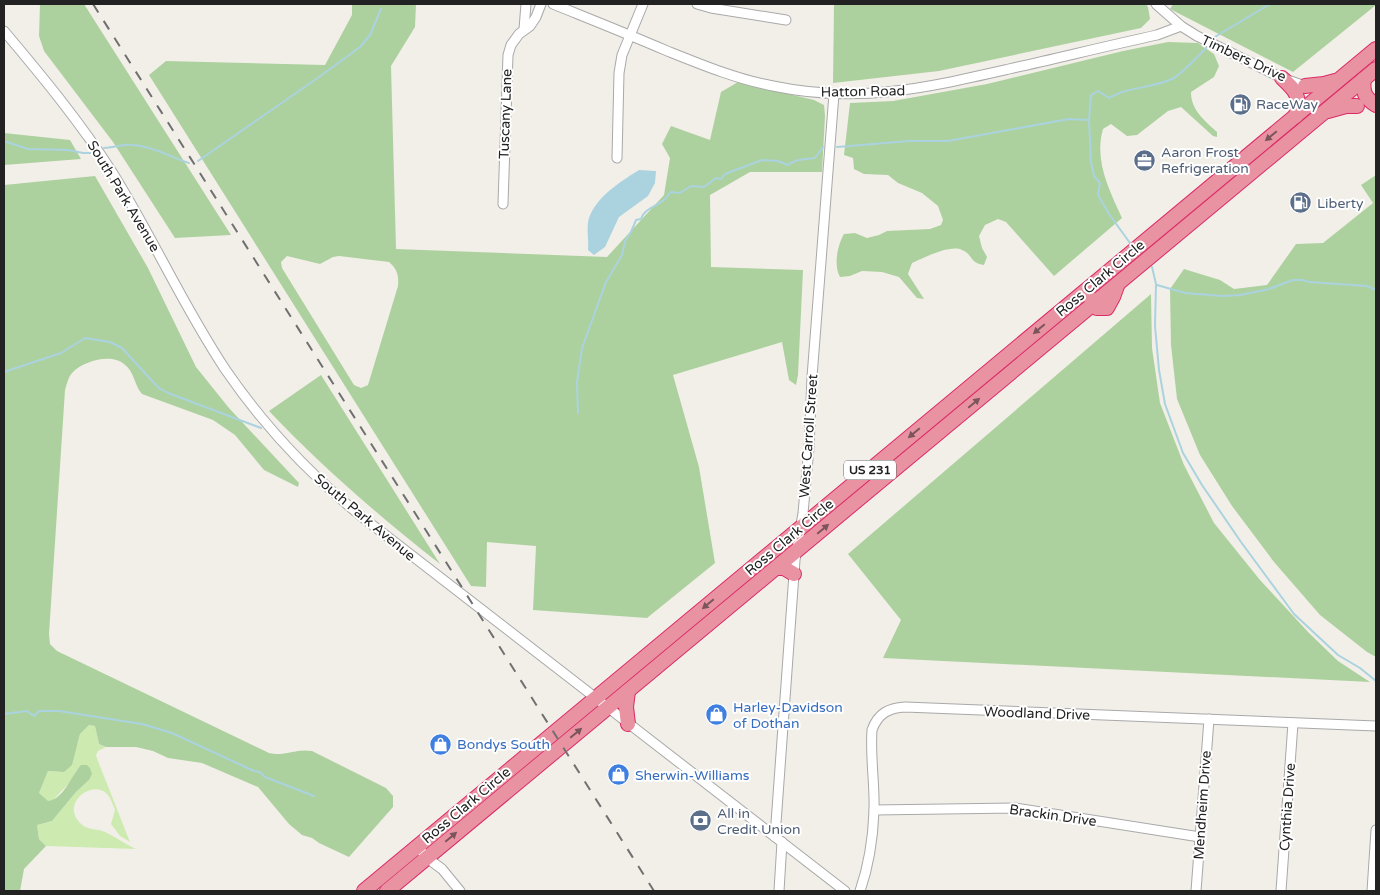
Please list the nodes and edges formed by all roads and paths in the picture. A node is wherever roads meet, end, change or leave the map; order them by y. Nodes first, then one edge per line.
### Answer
1 (526, 4) edge
2 (541, 4) edge
3 (553, 4) edge
4 (643, 4) edge
5 (697, 4) edge
6 (1156, 4) edge
7 (786, 20) dead end
8 (1181, 26) junction
9 (524, 30) junction
10 (4, 31) edge
11 (630, 36) junction
12 (1376, 49) edge
13 (1376, 69) edge
14 (1282, 78) junction
15 (1340, 78) junction
16 (1364, 79) junction
17 (1305, 86) junction
18 (834, 94) junction
19 (1322, 94) junction
20 (1342, 97) junction
21 (1357, 106) junction
22 (1376, 106) edge
23 (1325, 112) junction
24 (1296, 116) junction
25 (617, 158) dead end
26 (503, 204) dead end
27 (1093, 284) junction
28 (1093, 304) junction
29 (999, 362) junction
30 (1009, 374) junction
31 (801, 527) junction
32 (797, 551) junction
33 (777, 568) junction
34 (794, 574) junction
35 (728, 587) junction
36 (738, 599) junction
37 (654, 649) junction
38 (664, 661) junction
39 (628, 691) junction
40 (596, 697) junction
41 (608, 707) junction
42 (1208, 719) junction
43 (1292, 722) junction
44 (628, 724) junction
45 (1376, 726) edge
46 (874, 810) junction
47 (1376, 830) edge
48 (1200, 837) junction
49 (778, 840) junction
50 (417, 846) junction
51 (427, 858) junction
52 (364, 891) edge
53 (387, 891) edge
54 (460, 891) edge
55 (779, 891) edge
56 (845, 891) edge
57 (860, 891) edge
58 (1196, 891) edge
59 (1281, 891) edge
60 (1372, 891) edge

1 - 9 street
2 - 9 street, Tuscany Lane
3 - 11 street, Hatton Road
4 - 11 street
5 - 7 street
6 - 8 street, Timbers Drive
8 - 14 street, Timbers Drive
8 - 18 street, Hatton Road
9 - 26 street, Tuscany Lane
10 - 40 street, South Park Avenue
11 - 18 street, Hatton Road
11 - 25 street
12 - 15 highway, Ross Clark Circle / US 231
13 - 16 highway, Ross Clark Circle / US 231
14 - 17 street, Timbers Drive
14 - 24 highway
15 - 17 highway
15 - 19 highway, Ross Clark Circle / US 231
15 - 20 street
16 - 20 highway, Ross Clark Circle / US 231
16 - 22 highway
17 - 19 street, Timbers Drive
18 - 31 street, West Carroll Street
19 - 23 street
19 - 24 highway, Ross Clark Circle / US 231
20 - 21 street
20 - 23 highway, Ross Clark Circle / US 231
21 - 22 street
21 - 23 highway
23 - 28 highway, Ross Clark Circle / US 231
24 -> 27 highway, Ross Clark Circle / US 231
27 - 28 highway
27 -> 29 highway, Ross Clark Circle / US 231
28 - 30 highway, Ross Clark Circle / US 231
29 - 30 highway
29 -> 31 highway, Ross Clark Circle / US 231
32 -> 30 highway, Ross Clark Circle / US 231
31 - 32 street, West Carroll Street
31 - 35 highway, Ross Clark Circle / US 231
32 - 33 highway, Ross Clark Circle / US 231
32 - 34 street, West Carroll Street
33 - 34 highway
33 - 36 highway, Ross Clark Circle / US 231
34 - 49 street, West Carroll Street
35 - 36 highway
35 -> 37 highway, Ross Clark Circle / US 231
36 - 38 highway, Ross Clark Circle / US 231
37 - 38 highway
37 - 40 highway, Ross Clark Circle / US 231
38 - 39 highway, Ross Clark Circle / US 231
39 - 41 highway, Ross Clark Circle / US 231
39 - 44 highway
40 - 41 street, South Park Avenue
40 - 50 highway, Ross Clark Circle / US 231
41 - 44 street, South Park Avenue
51 -> 41 highway, Ross Clark Circle / US 231
42 - 43 street, Woodland Drive
42 - 46 street, Woodland Drive
42 - 48 street, Mendheim Drive
43 - 45 street, Woodland Drive
43 - 59 street, Cynthia Drive
44 - 49 street, South Park Avenue
46 - 48 street, Brackin Drive
46 - 57 street, Woodland Drive
47 - 60 street
48 - 58 street, Mendheim Drive
49 - 55 street, West Carroll Street
49 - 56 street, South Park Avenue
50 - 51 street
50 - 52 highway, Ross Clark Circle / US 231
51 - 53 highway, Ross Clark Circle / US 231
51 - 54 street

